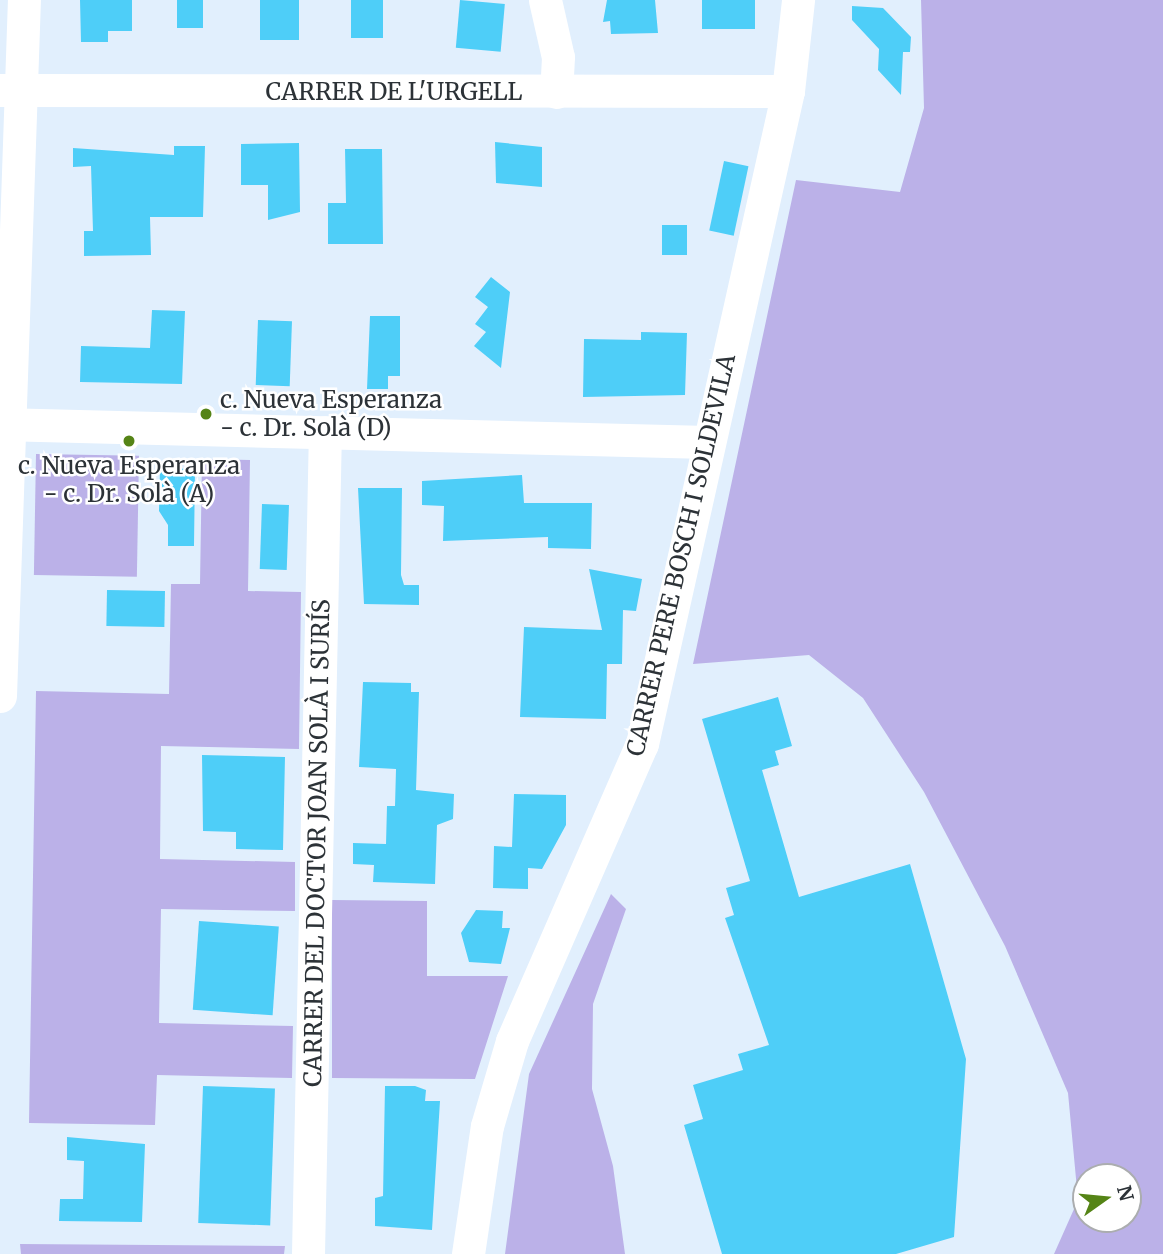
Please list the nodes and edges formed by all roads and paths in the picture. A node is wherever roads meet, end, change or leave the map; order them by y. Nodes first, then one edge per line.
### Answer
1 (24, 0) edge
2 (545, 0) edge
3 (798, 0) edge
4 (11, 90) edge
5 (788, 91) junction
6 (556, 92) junction
7 (3, 424) edge
8 (325, 432) junction
9 (708, 442) junction
10 (0, 696) edge
11 (308, 1254) edge
12 (468, 1254) edge

1 - 4 street
2 - 6 street
3 - 5 street, CARRER PERE BOSCH I SOLDEVILA
4 - 6 street, CARRER DE L'URGELL
4 - 7 street
5 - 6 street, CARRER DE L'URGELL
5 - 9 street, CARRER PERE BOSCH I SOLDEVILA
7 - 8 street
7 - 10 street
8 - 9 street
8 - 11 street, CARRER DEL DOCTOR JOAN SOLÀ I SURÍS
9 - 12 street, CARRER PERE BOSCH I SOLDEVILA

